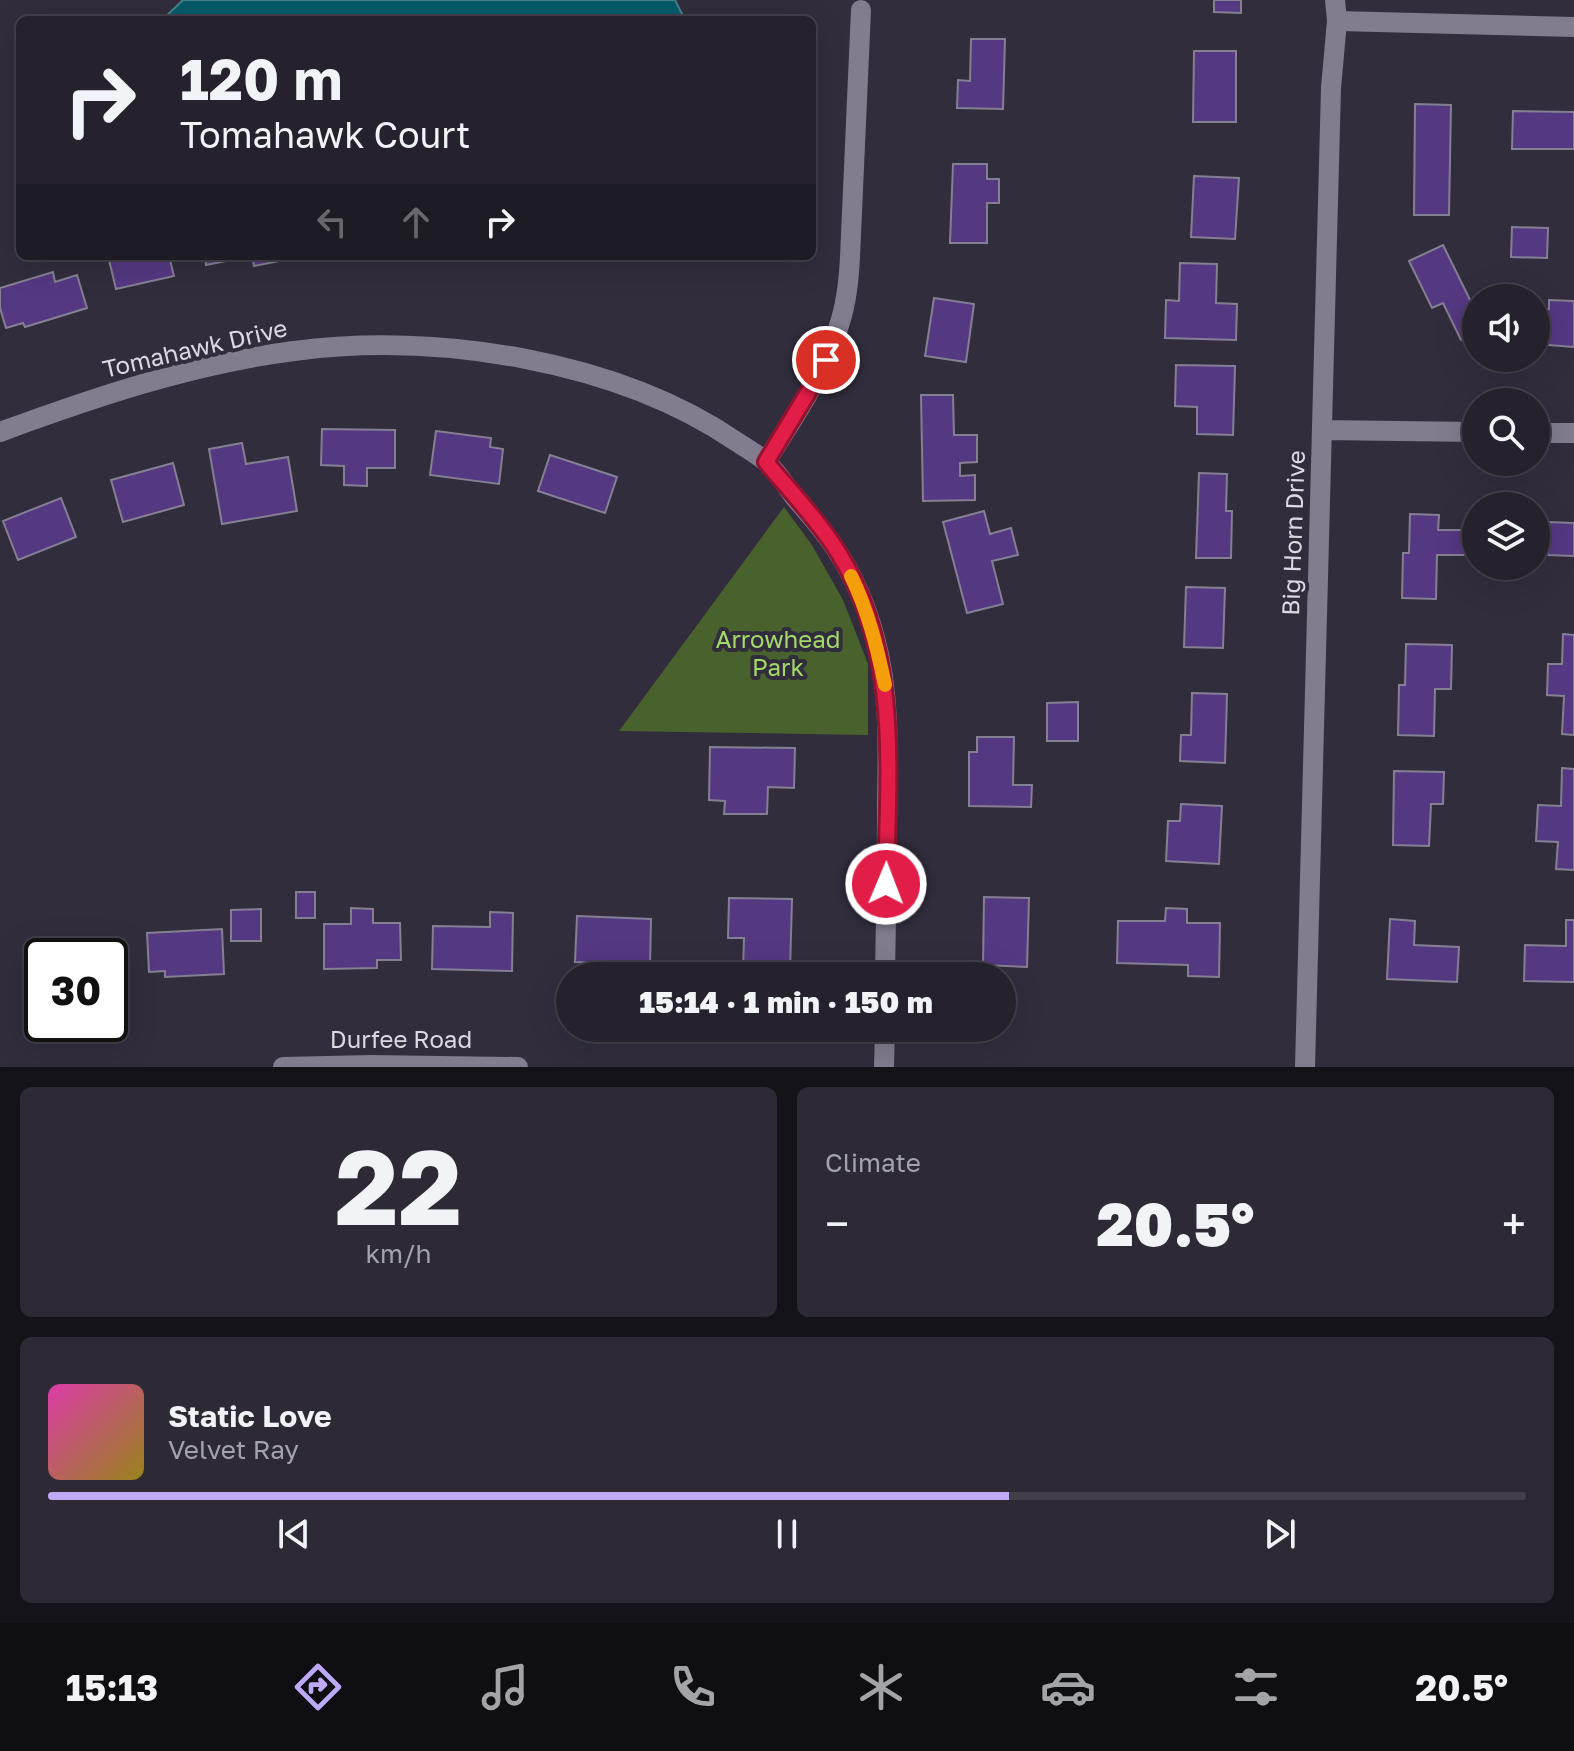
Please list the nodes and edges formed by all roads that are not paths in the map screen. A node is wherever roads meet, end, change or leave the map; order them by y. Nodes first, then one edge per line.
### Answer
1 (1335, 0) edge
2 (861, 10) dead end
3 (1337, 21) junction
4 (1574, 27) edge
5 (1322, 430) junction
6 (0, 432) edge
7 (1462, 432) edge
8 (1550, 433) edge
9 (1574, 433) edge
10 (766, 462) junction
11 (885, 962) edge
12 (885, 1042) edge
13 (283, 1067) edge
14 (518, 1067) edge
15 (884, 1067) edge
16 (1305, 1067) edge

1 - 3 street, Big Horn Drive
2 - 10 street
3 - 4 street
3 - 5 street, Big Horn Drive
5 - 7 street
5 - 16 street, Big Horn Drive
6 - 10 street, Tomahawk Drive
8 - 9 street
10 - 11 street, Tomahawk Drive
12 - 15 street
13 - 14 street, Durfee Road

